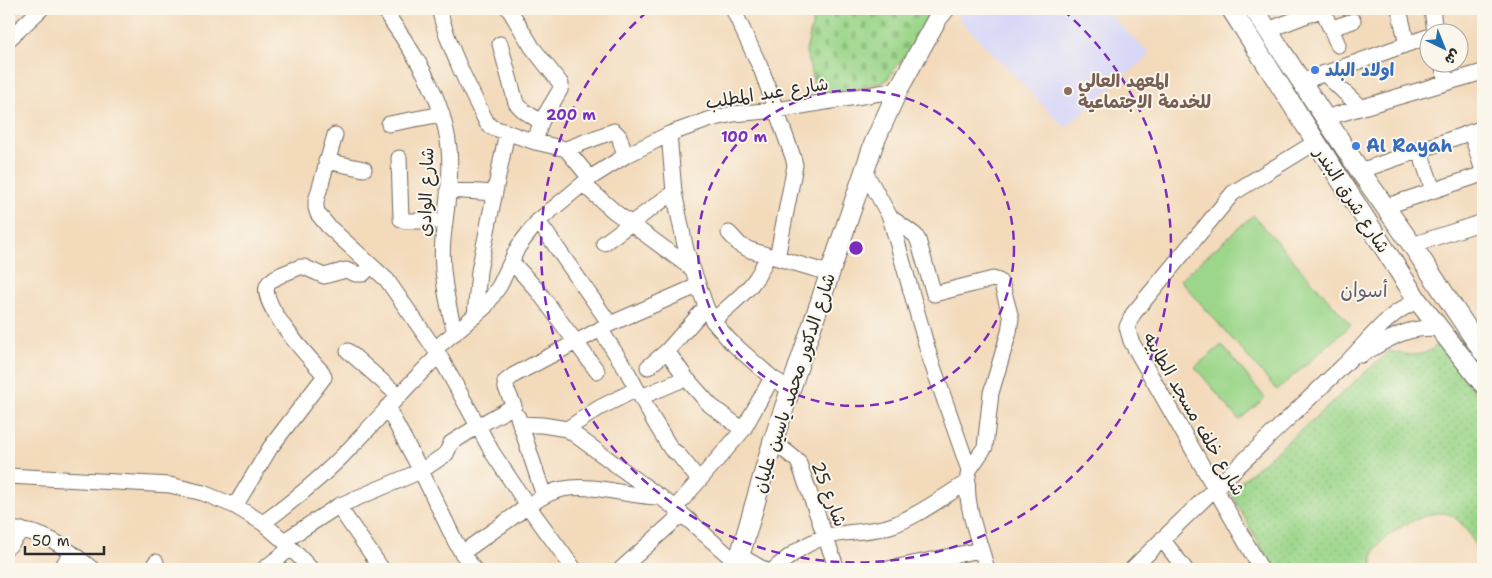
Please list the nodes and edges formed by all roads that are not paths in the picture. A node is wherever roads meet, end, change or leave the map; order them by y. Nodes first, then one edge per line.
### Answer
1 (41, 9) edge
2 (383, 9) edge
3 (439, 9) edge
4 (509, 9) edge
5 (733, 9) edge
6 (1231, 9) edge
7 (1254, 9) edge
8 (1323, 9) edge
9 (1399, 9) edge
10 (1432, 9) edge
11 (937, 12) edge
12 (1353, 21) dead end
13 (1434, 22) edge
14 (1332, 28) junction
15 (1268, 30) junction
16 (9, 39) edge
17 (1420, 39) edge
18 (500, 44) dead end
19 (1407, 44) junction
20 (1338, 46) dead end
21 (1444, 72) edge
22 (1483, 72) edge
23 (1324, 73) junction
24 (1301, 82) junction
25 (1446, 83) junction
26 (898, 90) junction
27 (1360, 108) junction
28 (777, 110) junction
29 (442, 114) junction
30 (1325, 118) junction
31 (541, 122) junction
32 (389, 124) dead end
33 (1477, 130) edge
34 (507, 132) junction
35 (669, 134) junction
36 (335, 135) dead end
37 (535, 142) junction
38 (1316, 142) junction
39 (566, 149) junction
40 (1419, 150) junction
41 (625, 156) junction
42 (398, 158) dead end
43 (326, 162) junction
44 (364, 169) dead end
45 (864, 170) junction
46 (1360, 171) junction
47 (1483, 172) edge
48 (586, 181) junction
49 (448, 190) junction
50 (1433, 190) junction
51 (495, 192) junction
52 (674, 192) junction
53 (1384, 206) junction
54 (890, 217) junction
55 (445, 221) junction
56 (538, 221) junction
57 (631, 222) junction
58 (1483, 222) edge
59 (729, 233) dead end
60 (604, 243) dead end
61 (1412, 245) junction
62 (772, 256) junction
63 (511, 261) junction
64 (371, 265) junction
65 (691, 268) junction
66 (1399, 272) junction
67 (829, 273) junction
68 (697, 286) junction
69 (934, 294) junction
70 (914, 300) junction
71 (1418, 302) junction
72 (706, 307) junction
73 (475, 316) junction
74 (713, 321) junction
75 (605, 327) junction
76 (1440, 329) junction
77 (455, 332) junction
78 (1480, 340) edge
79 (576, 342) junction
80 (348, 351) dead end
81 (667, 351) junction
82 (437, 352) junction
83 (1483, 359) edge
84 (1347, 363) junction
85 (648, 367) dead end
86 (597, 371) dead end
87 (686, 378) junction
88 (772, 378) junction
89 (1483, 384) edge
90 (790, 389) junction
91 (639, 393) junction
92 (398, 396) junction
93 (514, 406) junction
94 (387, 407) junction
95 (520, 424) junction
96 (478, 426) junction
97 (567, 429) junction
98 (743, 430) junction
99 (773, 441) junction
100 (421, 471) junction
101 (9, 476) edge
102 (968, 476) junction
103 (699, 480) junction
104 (1215, 488) junction
105 (544, 496) junction
106 (661, 497) junction
107 (235, 506) junction
108 (338, 506) junction
109 (528, 506) junction
110 (679, 511) junction
111 (263, 523) junction
112 (16, 530) edge
113 (825, 537) junction
114 (1162, 539) junction
115 (287, 544) junction
116 (9, 546) edge
117 (980, 550) junction
118 (462, 552) junction
119 (71, 553) junction
120 (738, 563) edge
121 (628, 567) edge
122 (471, 568) edge
123 (61, 569) edge
124 (92, 569) edge
125 (264, 569) edge
126 (311, 569) edge
127 (382, 569) edge
128 (574, 569) edge
129 (763, 569) edge
130 (774, 569) edge
131 (837, 569) edge
132 (890, 569) edge
133 (986, 569) edge
134 (1132, 569) edge
135 (1185, 569) edge
136 (1261, 569) edge

1 - 16 street
2 - 29 street, شارع الوادى
3 - 34 street
4 - 31 street
5 - 28 street
6 - 38 main road, شارع شرق البندر
7 - 15 main road, شارع شرق البندر
8 - 14 street
8 - 15 street
9 - 19 street
10 - 13 street
11 - 26 main road, شارع الدكتور محمد ياسين عليان
12 - 14 street
14 - 20 street
15 - 24 main road, شارع شرق البندر
17 - 19 street
18 - 31 street
19 - 23 street
21 - 25 street
22 - 25 street
23 - 24 street
23 - 27 street
24 - 30 main road, شارع شرق البندر
25 - 27 street
26 - 28 street, شارع عبد المطلب
26 - 45 main road, شارع الدكتور محمد ياسين عليان
27 - 30 street
28 - 35 street, شارع عبد المطلب
28 - 62 street
29 - 32 street
29 - 49 street, شارع الوادى
30 - 46 main road, شارع شرق البندر
31 - 37 street
33 - 40 street
33 - 47 street
34 - 37 street
34 - 51 street
35 - 41 street, شارع عبد المطلب
35 - 52 street
36 - 43 street
37 - 39 street
38 - 66 main road, شارع شرق البندر
38 - 104 street, شارع خلف مسجد الطابيه
39 - 41 street
39 - 48 street
40 - 46 street
40 - 50 street
41 - 48 street, شارع عبد المطلب
42 - 55 street
43 - 44 street
43 - 64 street
45 - 54 street
45 - 67 main road, شارع الدكتور محمد ياسين عليان
46 - 53 main road, شارع شرق البندر
47 - 50 street
48 - 56 street, شارع عبد المطلب
48 - 57 street
49 - 51 street
49 - 55 street, شارع الوادى
50 - 53 street
51 - 73 street
52 - 57 street
52 - 65 street
53 - 61 main road, شارع شرق البندر
54 - 69 street
54 - 70 street
55 - 77 street, شارع الوادى
56 - 63 street, شارع عبد المطلب
56 - 75 street
57 - 60 street
57 - 65 street
58 - 61 street
59 - 62 street
61 - 66 main road
61 - 78 main road, شارع شرق البندر
62 - 67 street
62 - 74 street
63 - 73 street, شارع عبد المطلب
63 - 79 street
64 - 82 street
64 - 107 street
65 - 68 street
66 - 71 main road, شارع شرق البندر
67 - 90 main road, شارع الدكتور محمد ياسين عليان
68 - 72 street
68 - 75 street
69 - 70 street
69 - 102 street
70 - 102 street
71 - 76 main road, شارع شرق البندر
71 - 83 main road
71 - 84 street
72 - 74 street
72 - 81 street
73 - 77 street, شارع عبد المطلب
74 - 88 street
75 - 79 street
75 - 91 street
76 - 84 street
76 - 89 main road, شارع شرق البندر
77 - 82 street, شارع عبد المطلب
79 - 86 street
79 - 93 street
80 - 92 street
81 - 85 street
81 - 87 street
82 - 92 street, شارع عبد المطلب
82 - 96 street
84 - 104 street
87 - 91 street
87 - 98 street
88 - 90 street
88 - 98 street
90 - 99 main road, شارع الدكتور محمد ياسين عليان
91 - 97 street
91 - 103 street
92 - 94 street, شارع عبد المطلب
93 - 95 street
93 - 96 street
94 - 100 street
94 - 111 street, شارع عبد المطلب
95 - 97 street
95 - 105 street
96 - 100 street
96 - 109 street
97 - 106 street
98 - 103 street
99 - 113 street, شارع 25
99 - 120 main road, شارع الدكتور محمد ياسين عليان
100 - 108 street
100 - 118 street
101 - 107 street
102 - 113 street
102 - 117 street
103 - 110 street
104 - 114 street
104 - 136 street, شارع خلف مسجد الطابيه
105 - 106 street
105 - 109 street
106 - 110 street
107 - 111 street
108 - 115 street
108 - 127 street
109 - 118 street
109 - 128 street
110 - 120 street
110 - 121 street
111 - 115 street
112 - 116 street
112 - 119 street
113 - 130 street
113 - 131 street, شارع 25
114 - 134 street
114 - 135 street
115 - 125 street
115 - 126 street
117 - 132 street
117 - 133 street
118 - 122 street
119 - 123 street
119 - 124 street
120 - 129 street

